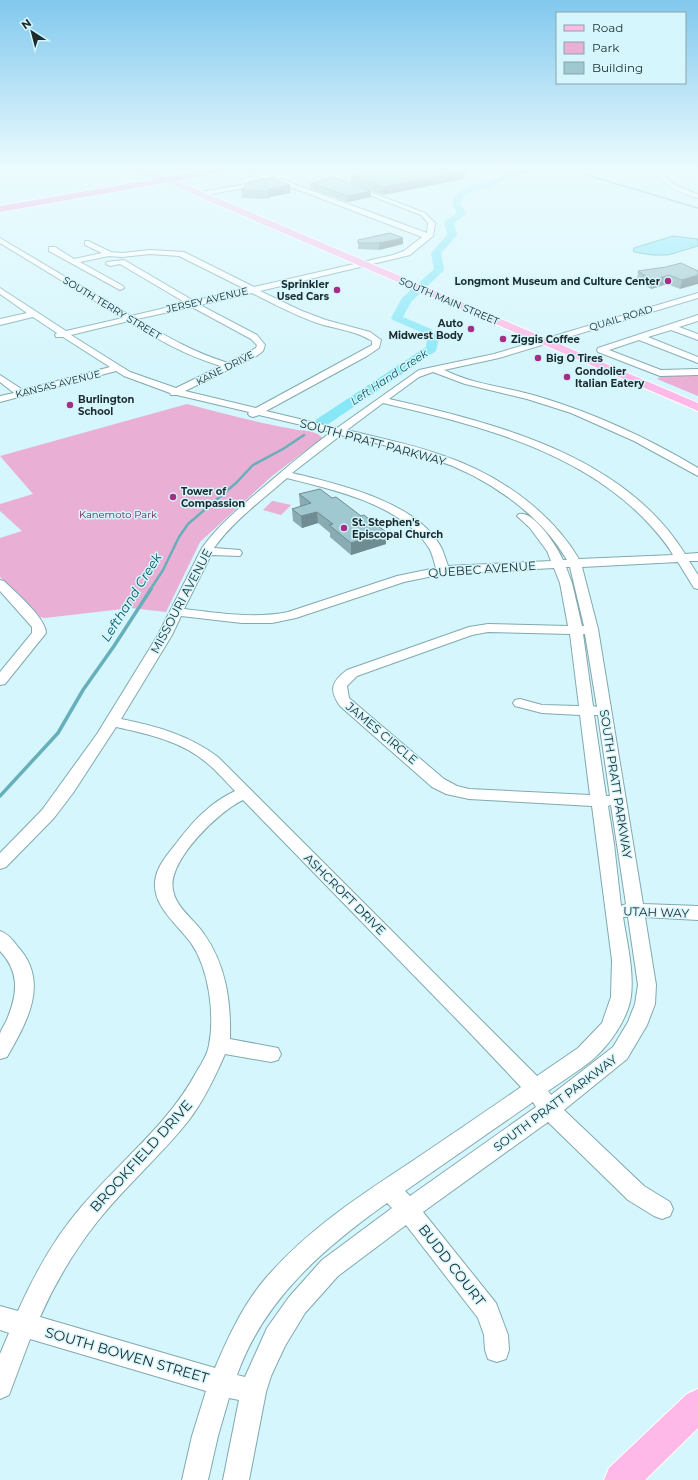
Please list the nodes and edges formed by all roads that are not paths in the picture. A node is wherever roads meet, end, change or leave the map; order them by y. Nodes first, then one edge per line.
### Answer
1 (296, 235) edge
2 (422, 235) edge
3 (427, 237) joint
4 (0, 240) edge
5 (88, 243) dead end
6 (52, 249) dead end
7 (108, 254) junction
8 (122, 259) junction
9 (363, 264) junction
10 (80, 265) junction
11 (52, 272) junction
12 (120, 288) dead end
13 (0, 290) edge
14 (253, 290) junction
15 (698, 295) edge
16 (0, 301) edge
17 (193, 304) junction
18 (28, 316) junction
19 (129, 318) junction
20 (698, 318) edge
21 (0, 322) edge
22 (671, 327) junction
23 (58, 335) junction
24 (639, 337) junction
25 (698, 337) edge
26 (545, 342) junction
27 (78, 354) dead end
28 (698, 354) edge
29 (688, 357) junction
30 (698, 360) edge
31 (96, 365) dead end
32 (229, 366) junction
33 (434, 369) junction
34 (111, 370) junction
35 (696, 372) edge
36 (0, 378) edge
37 (21, 393) junction
38 (173, 394) junction
39 (0, 399) edge
40 (381, 400) junction
41 (698, 407) edge
42 (254, 413) junction
43 (336, 434) junction
44 (698, 473) edge
45 (285, 474) junction
46 (207, 551) junction
47 (236, 553) dead end
48 (698, 557) edge
49 (683, 558) junction
50 (567, 564) junction
51 (443, 570) junction
52 (698, 585) edge
53 (2, 589) edge
54 (177, 612) junction
55 (583, 630) junction
56 (0, 681) edge
57 (520, 702) dead end
58 (596, 711) junction
59 (112, 722) junction
60 (245, 793) junction
61 (619, 801) junction
62 (600, 802) junction
63 (0, 863) edge
64 (613, 910) junction
65 (634, 910) junction
66 (698, 913) edge
67 (0, 938) edge
68 (219, 1045) junction
69 (0, 1051) edge
70 (272, 1054) dead end
71 (536, 1089) junction
72 (549, 1109) junction
73 (389, 1189) junction
74 (662, 1209) dead end
75 (408, 1210) junction
76 (0, 1318) edge
77 (23, 1325) junction
78 (497, 1350) dead end
79 (222, 1383) junction
80 (0, 1386) edge
81 (253, 1392) junction
82 (698, 1405) edge
83 (195, 1480) edge
84 (236, 1480) edge
85 (621, 1480) edge

1 - 9 main road, SOUTH MAIN STREET
2 - 3 street
3 - 9 street, JERSEY AVENUE
4 - 11 street, SOUTH TERRY STREET
5 - 7 street
6 - 10 street, SOUTH TERRY STREET
7 - 8 street
7 - 10 street
8 - 10 street
8 - 14 street
8 - 17 street, KANE DRIVE
9 - 14 street, JERSEY AVENUE
9 - 26 main road, SOUTH MAIN STREET
10 - 11 street
10 - 12 street, SOUTH TERRY STREET
11 - 19 street, SOUTH TERRY STREET
13 - 18 street, SOUTH PRATT PARKWAY
14 - 17 street, JERSEY AVENUE
14 - 42 street
15 - 26 street, QUAIL ROAD
16 - 18 street, SOUTH PRATT PARKWAY
17 - 19 street, JERSEY AVENUE
17 - 32 street, KANE DRIVE
18 - 21 street
18 - 23 street, SOUTH PRATT PARKWAY
19 - 23 street, JERSEY AVENUE
19 - 32 street, SOUTH TERRY STREET
20 - 22 street
22 - 24 street
22 - 25 street
23 - 27 street, SOUTH PRATT PARKWAY
23 - 34 street, SOUTH PRATT PARKWAY
24 - 29 street
24 - 35 street
26 - 33 street, MISSOURI AVENUE
26 - 41 main road, SOUTH MAIN STREET
28 - 29 street
29 - 30 street
31 - 34 street, SOUTH PRATT PARKWAY
32 - 38 street, KANE DRIVE
33 - 40 street, MISSOURI AVENUE
33 - 44 street
34 - 37 street, KANSAS AVENUE
34 - 38 street, SOUTH PRATT PARKWAY
36 - 37 street
37 - 39 street, KANSAS AVENUE
38 - 42 street, SOUTH PRATT PARKWAY
40 - 43 street, MISSOURI AVENUE
40 - 49 street
42 - 43 street, SOUTH PRATT PARKWAY
43 - 45 street, MISSOURI AVENUE
43 - 50 street, SOUTH PRATT PARKWAY
45 - 46 street, MISSOURI AVENUE
45 - 51 street
46 - 47 street
46 - 54 street, MISSOURI AVENUE
48 - 49 street, QUEBEC AVENUE
49 - 50 street, QUEBEC AVENUE
49 - 52 street
50 - 51 street, QUEBEC AVENUE
50 - 55 street, SOUTH PRATT PARKWAY
51 - 54 street, QUEBEC AVENUE
53 - 56 street
54 - 59 street, MISSOURI AVENUE
55 - 58 street, SOUTH PRATT PARKWAY
55 - 62 street, JAMES CIRCLE
57 - 58 street
58 - 61 street, SOUTH PRATT PARKWAY
58 - 62 street, SOUTH PRATT PARKWAY
59 - 60 street, ASHCROFT DRIVE
59 - 63 street, MISSOURI AVENUE
60 - 68 street, BROOKFIELD DRIVE
60 - 71 street, ASHCROFT DRIVE
61 - 62 street, JAMES CIRCLE
61 - 65 street, SOUTH PRATT PARKWAY
62 - 64 street, SOUTH PRATT PARKWAY
64 - 65 street, UTAH WAY
64 - 71 street, SOUTH PRATT PARKWAY
65 - 66 street, UTAH WAY
65 - 72 street, SOUTH PRATT PARKWAY
67 - 69 street
68 - 70 street
68 - 77 street, BROOKFIELD DRIVE
71 - 72 street, ASHCROFT DRIVE
71 - 73 street, SOUTH PRATT PARKWAY
72 - 74 street, ASHCROFT DRIVE
72 - 75 street, SOUTH PRATT PARKWAY
73 - 75 street, BUDD COURT
73 - 79 street, SOUTH PRATT PARKWAY
75 - 78 street, BUDD COURT
75 - 81 street, SOUTH PRATT PARKWAY
76 - 77 street, SOUTH BOWEN STREET
77 - 79 street, SOUTH BOWEN STREET
77 - 80 street, BROOKFIELD DRIVE
79 - 81 street, SOUTH BOWEN STREET
79 - 83 street, SOUTH PRATT PARKWAY
81 - 84 street, SOUTH PRATT PARKWAY
82 - 85 main road

